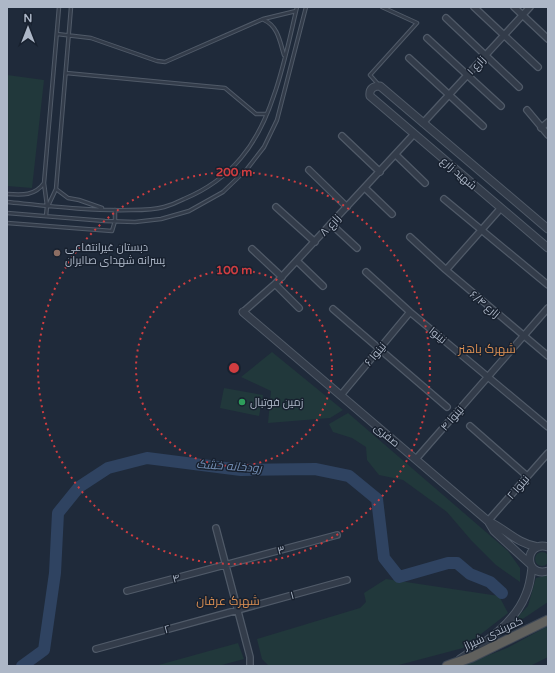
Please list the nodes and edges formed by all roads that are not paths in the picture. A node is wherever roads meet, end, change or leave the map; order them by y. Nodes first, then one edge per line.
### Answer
1 (59, 7) edge
2 (71, 7) edge
3 (297, 7) edge
4 (306, 7) edge
5 (382, 7) edge
6 (474, 7) edge
7 (514, 7) edge
8 (530, 7) edge
9 (296, 11) junction
10 (523, 15) junction
11 (446, 18) dead end
12 (264, 19) junction
13 (57, 34) junction
14 (69, 35) junction
15 (504, 35) junction
16 (427, 38) dead end
17 (548, 39) edge
18 (485, 55) junction
19 (284, 56) junction
20 (409, 58) dead end
21 (538, 67) dead end
22 (66, 73) junction
23 (467, 75) junction
24 (380, 86) junction
25 (519, 87) dead end
26 (448, 95) junction
27 (501, 106) dead end
28 (526, 110) dead end
29 (267, 114) junction
30 (548, 122) edge
31 (423, 123) junction
32 (483, 126) dead end
33 (541, 128) junction
34 (414, 134) junction
35 (548, 135) edge
36 (342, 136) dead end
37 (396, 155) junction
38 (309, 170) dead end
39 (380, 172) junction
40 (425, 182) dead end
41 (44, 183) junction
42 (364, 188) junction
43 (56, 190) junction
44 (7, 194) edge
45 (444, 199) dead end
46 (7, 202) edge
47 (47, 206) junction
48 (276, 207) dead end
49 (347, 207) junction
50 (500, 209) junction
51 (106, 210) junction
52 (116, 210) junction
53 (7, 213) edge
54 (392, 214) dead end
55 (46, 216) junction
56 (116, 221) junction
57 (7, 223) edge
58 (331, 224) junction
59 (548, 228) edge
60 (482, 230) junction
61 (410, 238) dead end
62 (315, 242) junction
63 (357, 248) dead end
64 (548, 248) edge
65 (252, 249) dead end
66 (297, 261) junction
67 (446, 270) junction
68 (366, 272) dead end
69 (282, 277) junction
70 (275, 284) junction
71 (323, 286) dead end
72 (548, 286) edge
73 (299, 308) dead end
74 (548, 308) edge
75 (333, 309) dead end
76 (243, 312) joint
77 (410, 312) junction
78 (524, 337) junction
79 (379, 349) junction
80 (548, 356) edge
81 (488, 377) junction
82 (341, 395) junction
83 (447, 407) dead end
84 (470, 426) dead end
85 (548, 427) edge
86 (548, 453) edge
87 (416, 459) junction
88 (527, 476) junction
89 (488, 521) junction
90 (216, 528) dead end
91 (337, 535) dead end
92 (538, 547) junction
93 (547, 547) edge
94 (225, 565) junction
95 (531, 566) junction
96 (548, 572) edge
97 (347, 580) dead end
98 (127, 591) dead end
99 (237, 610) junction
100 (548, 620) edge
101 (96, 649) dead end
102 (250, 657) junction
103 (250, 666) edge
104 (256, 666) edge
105 (448, 666) edge

1 - 13 lane
2 - 14 lane
3 - 9 lane
4 - 56 lane
5 - 24 lane
6 - 15 street
7 - 10 street
8 - 10 street, ۱ زارع
9 - 12 lane
9 - 19 lane
10 - 15 street, ۱ زارع
10 - 17 street
11 - 18 street
12 - 14 lane
12 - 19 lane
13 - 14 lane
13 - 41 lane
14 - 22 lane
15 - 18 street, ۱ زارع
15 - 21 street
16 - 23 street
18 - 23 street, ۱ زارع
18 - 25 street
19 - 29 lane
20 - 26 street
22 - 29 lane
22 - 43 lane
23 - 26 street, ۱ زارع
23 - 27 street
24 - 31 street, شهید زارع
24 - 34 street, شهید زارع
26 - 31 street, ۱ زارع
26 - 32 street
28 - 33 street
29 - 52 lane
30 - 33 street
31 - 59 street, شهید زارع
33 - 35 street
34 - 37 street, ۸ زارع
34 - 50 street, شهید زارع
36 - 39 street
37 - 39 street, ۸ زارع
37 - 40 street
38 - 49 street
39 - 42 street, ۸ زارع
41 - 44 lane
41 - 47 lane
42 - 49 street, ۸ زارع
42 - 54 street
43 - 47 lane
43 - 51 lane
45 - 60 street
46 - 47 lane
47 - 51 lane
47 - 55 lane
48 - 62 street
49 - 58 street, ۸ زارع
50 - 60 street
50 - 64 street, شهید زارع
51 - 52 lane
52 - 56 lane
53 - 55 lane
55 - 56 lane
56 - 57 lane
58 - 62 street, ۸ زارع
58 - 63 street
60 - 67 street
60 - 72 street
61 - 67 street, ۶/۴ زارع
62 - 66 street, ۸ زارع
65 - 69 street
66 - 69 street, ۸ زارع
66 - 71 street
67 - 78 street, ۶/۴ زارع
68 - 77 street, نینوا
69 - 70 street, ۸ زارع
70 - 73 street
70 - 76 street, ۸ زارع
74 - 78 street, ۴ نینوا
75 - 79 street
76 - 82 street, صفری
77 - 79 street, ۶ نینوا
77 - 81 street, نینوا
78 - 80 street, ۶/۴ زارع
78 - 81 street, ۴ نینوا
79 - 82 street, ۶ نینوا
79 - 83 street
81 - 85 street, نینوا
81 - 87 street, ۴ نینوا
82 - 87 street, صفری
84 - 88 street
86 - 88 street, ۲ نینوا
87 - 89 street, صفری
88 - 89 street, ۲ نینوا
89 - 92 street, صفری
89 - 95 street
90 - 94 street
91 - 94 street, ۳
92 - 93 street, صفری
92 - 95 street
94 - 98 street, ۴
94 - 99 street
95 - 96 street
95 - 105 street
97 - 99 street, ۱
99 - 101 street, ۲
99 - 102 street
100 - 105 highway, کمربندی شیراز
102 - 103 street
102 - 104 street

